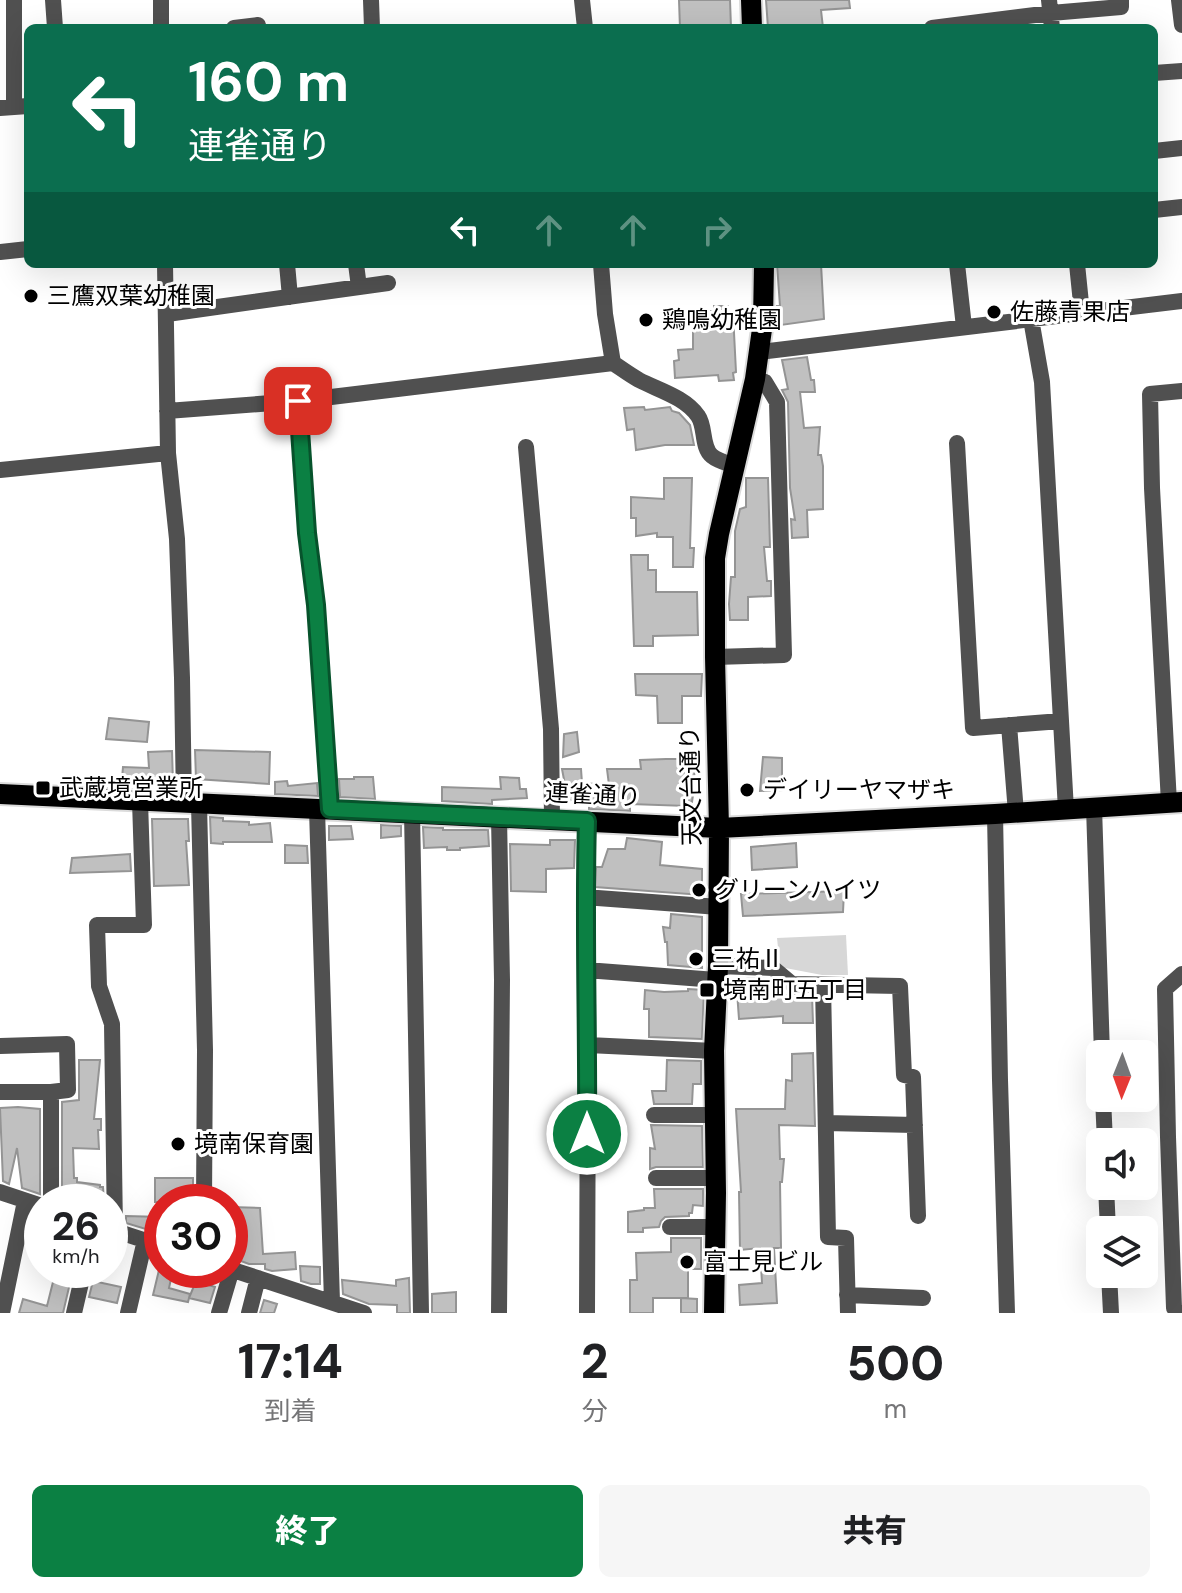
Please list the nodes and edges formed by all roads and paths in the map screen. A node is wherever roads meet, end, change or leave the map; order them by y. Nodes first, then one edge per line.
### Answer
1 (14, 0) edge
2 (53, 0) edge
3 (161, 0) edge
4 (371, 0) edge
5 (582, 0) edge
6 (751, 0) edge
7 (1121, 0) edge
8 (1179, 0) edge
9 (1051, 14) edge
10 (55, 24) edge
11 (161, 24) edge
12 (372, 24) edge
13 (585, 24) edge
14 (752, 24) edge
15 (966, 24) edge
16 (1182, 25) edge
17 (1182, 71) edge
18 (1158, 73) edge
19 (14, 107) edge
20 (1182, 148) edge
21 (1158, 151) edge
22 (1182, 207) edge
23 (1158, 210) edge
24 (24, 249) edge
25 (0, 252) edge
26 (165, 268) edge
27 (287, 268) edge
28 (357, 268) edge
29 (601, 268) edge
30 (764, 268) edge
31 (957, 268) edge
32 (1077, 268) edge
33 (388, 283) dead end
34 (359, 287) junction
35 (290, 297) junction
36 (1182, 301) edge
37 (1082, 313) junction
38 (167, 314) junction
39 (1031, 319) junction
40 (964, 327) junction
41 (760, 352) junction
42 (613, 363) junction
43 (755, 379) junction
44 (1182, 391) edge
45 (298, 401) junction
46 (167, 411) junction
47 (957, 443) dead end
48 (526, 447) dead end
49 (168, 453) junction
50 (735, 466) junction
51 (0, 470) edge
52 (715, 657) junction
53 (1061, 721) junction
54 (1009, 725) junction
55 (0, 794) edge
56 (140, 801) junction
57 (1176, 802) edge
58 (192, 803) junction
59 (1094, 807) junction
60 (323, 809) junction
61 (1066, 810) junction
62 (412, 812) junction
63 (1016, 813) junction
64 (995, 814) junction
65 (499, 817) junction
66 (552, 819) junction
67 (587, 821) junction
68 (719, 828) junction
69 (584, 897) junction
70 (719, 907) junction
71 (586, 970) junction
72 (717, 973) junction
73 (1182, 974) edge
74 (823, 985) junction
75 (1102, 1040) edge
76 (588, 1045) junction
77 (0, 1046) edge
78 (714, 1051) junction
79 (0, 1092) edge
80 (51, 1092) junction
81 (654, 1115) dead end
82 (715, 1115) junction
83 (826, 1123) junction
84 (915, 1125) junction
85 (656, 1178) dead end
86 (715, 1178) junction
87 (51, 1184) edge
88 (112, 1184) edge
89 (204, 1184) edge
90 (0, 1192) edge
91 (24, 1201) edge
92 (24, 1206) edge
93 (918, 1216) dead end
94 (670, 1227) dead end
95 (715, 1227) junction
96 (144, 1244) edge
97 (248, 1275) edge
98 (258, 1278) junction
99 (80, 1288) edge
100 (226, 1288) edge
101 (1110, 1288) edge
102 (847, 1295) junction
103 (923, 1298) dead end
104 (332, 1302) junction
105 (2, 1313) edge
106 (74, 1313) edge
107 (128, 1313) edge
108 (219, 1313) edge
109 (249, 1313) edge
110 (364, 1313) edge
111 (421, 1313) edge
112 (499, 1313) edge
113 (587, 1313) edge
114 (714, 1313) edge
115 (848, 1313) edge
116 (1007, 1313) edge
117 (1111, 1313) edge
118 (1178, 1313) edge

1 - 19 street
2 - 10 street
3 - 11 street
4 - 12 street
5 - 13 street
6 - 14 main road
7 - 9 street
8 - 16 street
9 - 15 street
17 - 18 street
20 - 21 street
22 - 23 street
24 - 25 street
26 - 38 street
27 - 35 street
28 - 34 street
29 - 42 street
30 - 41 main road, 天文台通り
31 - 40 street
32 - 37 street
33 - 34 street
34 - 35 street
35 - 38 street
36 - 37 street
37 - 39 street
38 - 46 street
39 - 40 street
39 - 53 street
40 - 41 street
41 - 43 main road, 天文台通り
42 - 45 street
42 - 50 street
43 - 50 main road, 天文台通り
43 - 52 street
44 - 57 street
45 - 46 street
45 - 60 street
46 - 49 street
47 - 54 street
48 - 66 street
49 - 51 street
49 - 58 street
50 - 52 main road, 天文台通り
52 - 68 main road, 天文台通り
53 - 54 street
53 - 61 street
54 - 63 street
55 - 56 main road, 連雀通り
56 - 58 main road, 連雀通り
56 - 88 street
57 - 59 main road, 連雀通り
58 - 60 main road, 連雀通り
58 - 89 street
59 - 61 main road, 連雀通り
59 - 75 street
60 - 62 main road, 連雀通り
60 - 104 street
61 - 63 main road, 連雀通り
62 - 65 main road, 連雀通り
62 - 111 street
63 - 64 main road, 連雀通り
64 - 68 main road, 連雀通り
64 - 116 street
65 - 66 main road, 連雀通り
65 - 112 street
66 - 67 main road, 連雀通り
67 - 68 main road, 連雀通り
67 - 69 street
68 - 70 main road, 天文台通り
69 - 70 street
69 - 71 street
70 - 72 main road, 天文台通り
71 - 72 street
71 - 76 street
72 - 74 street
72 - 78 main road, 天文台通り
73 - 118 street
74 - 83 street
74 - 84 street
76 - 78 street
76 - 113 street
77 - 80 street
78 - 82 main road, 天文台通り
79 - 80 street
80 - 87 street
81 - 82 street
82 - 86 main road, 天文台通り
83 - 84 street
83 - 102 street
84 - 93 street
85 - 86 street
86 - 95 main road, 天文台通り
90 - 91 street
92 - 105 street
94 - 95 street
95 - 114 main road, 天文台通り
96 - 107 street
97 - 98 street
98 - 104 street
98 - 109 street
99 - 106 street
100 - 108 street
101 - 117 street
102 - 103 street
102 - 115 street
104 - 110 street

